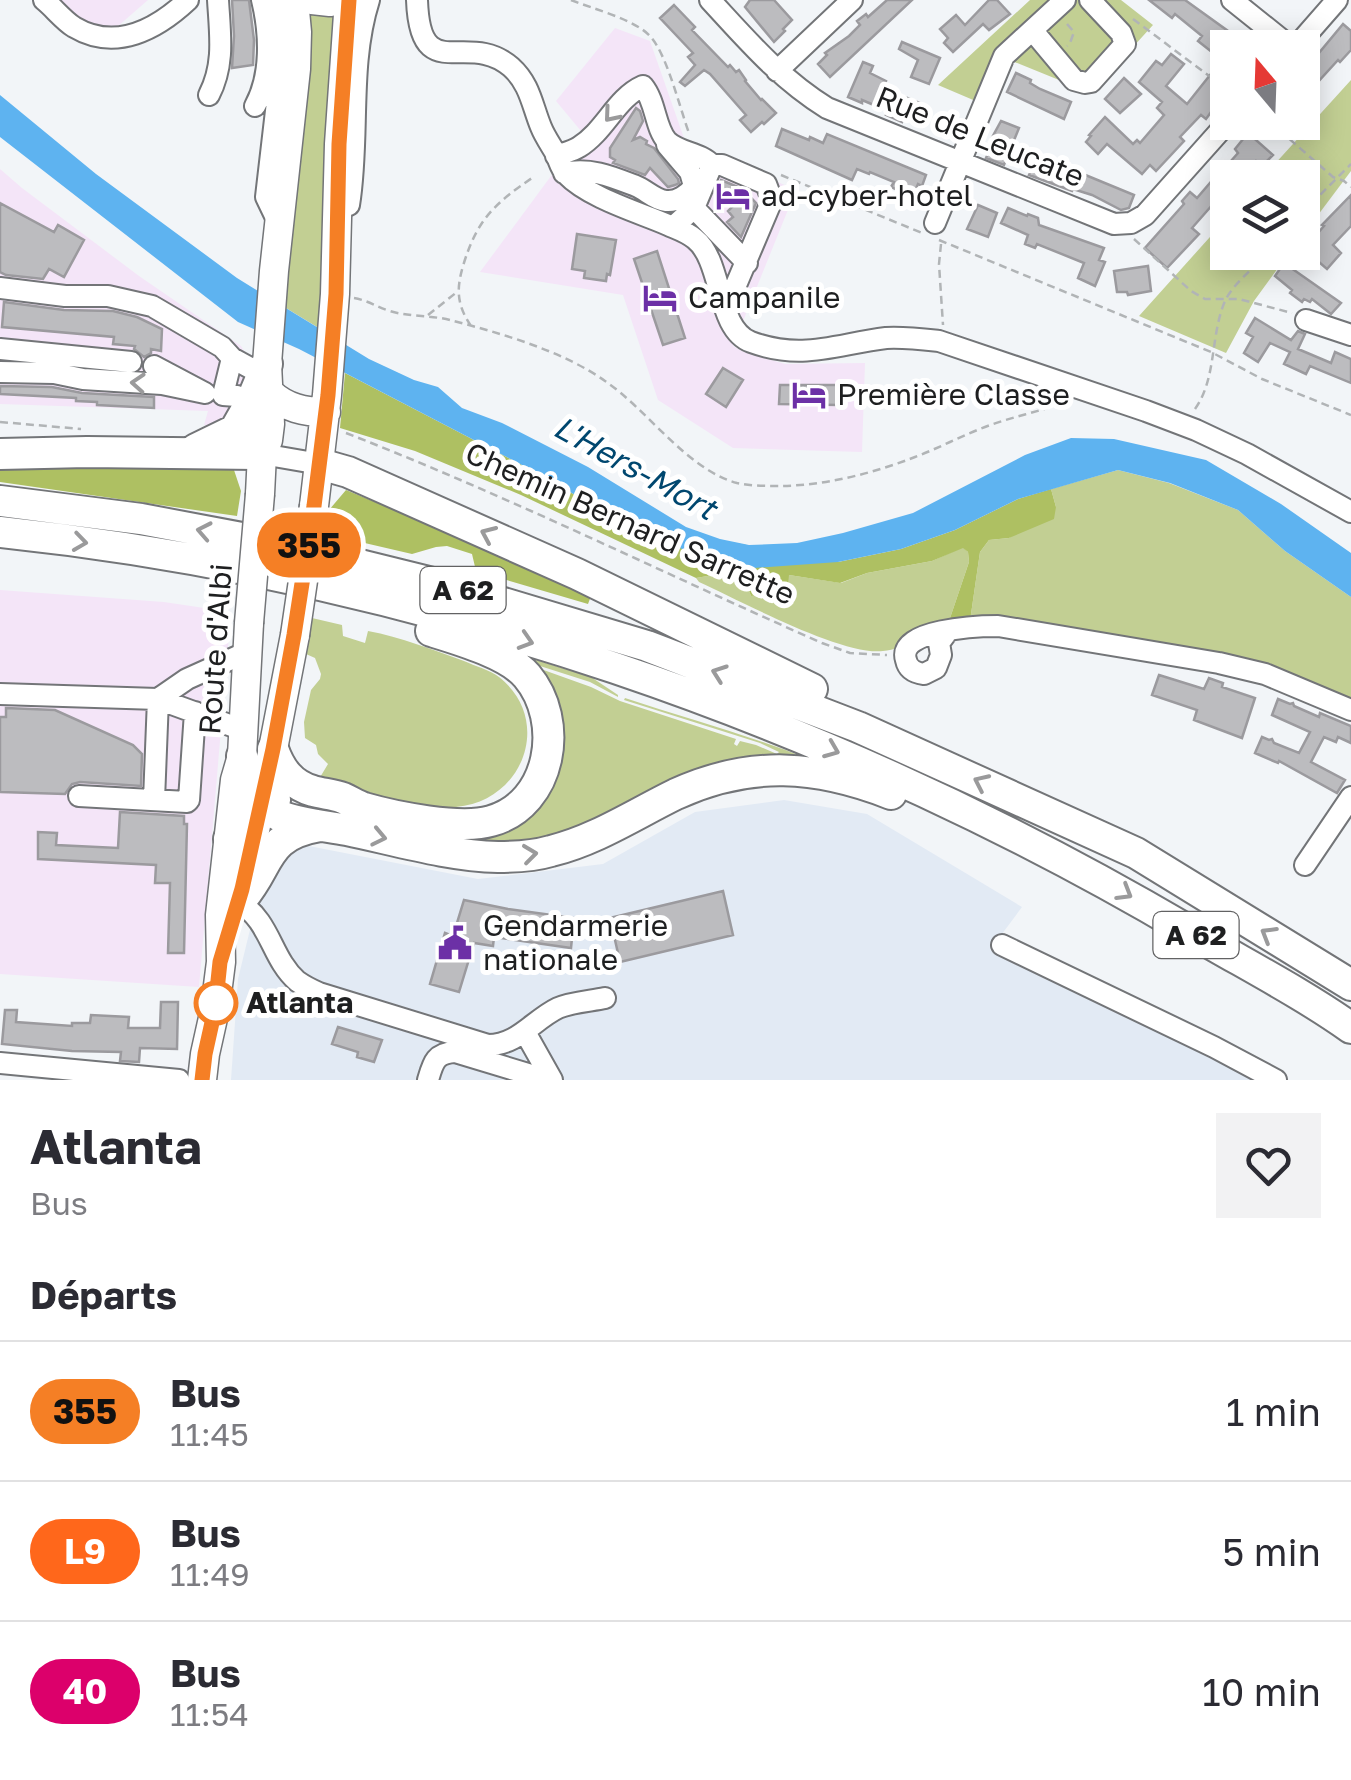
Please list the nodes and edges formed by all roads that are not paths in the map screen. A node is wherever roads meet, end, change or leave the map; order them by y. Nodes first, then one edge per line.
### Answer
1 (44, 0) edge
2 (188, 0) edge
3 (218, 0) edge
4 (262, 0) edge
5 (278, 0) edge
6 (294, 0) edge
7 (312, 0) edge
8 (337, 0) edge
9 (349, 0) edge
10 (368, 0) edge
11 (417, 0) edge
12 (710, 0) edge
13 (852, 0) edge
14 (1065, 0) edge
15 (1090, 0) edge
16 (1232, 0) edge
17 (1337, 0) edge
18 (1271, 30) edge
19 (1310, 30) edge
20 (1033, 31) junction
21 (777, 71) junction
22 (210, 95) dead end
23 (255, 106) dead end
24 (665, 139) junction
25 (1212, 140) edge
26 (960, 162) junction
27 (560, 164) junction
28 (712, 166) junction
29 (684, 204) junction
30 (278, 222) junction
31 (935, 222) road end
32 (673, 227) junction
33 (337, 246) junction
34 (746, 263) junction
35 (0, 288) edge
36 (722, 294) junction
37 (1306, 320) road end
38 (1351, 335) edge
39 (0, 350) edge
40 (232, 358) junction
41 (131, 362) dead end
42 (154, 366) dead end
43 (0, 372) edge
44 (253, 395) junction
45 (331, 412) junction
46 (188, 452) junction
47 (0, 454) edge
48 (262, 454) junction
49 (320, 464) junction
50 (0, 501) edge
51 (1351, 512) edge
52 (0, 532) edge
53 (159, 554) junction
54 (958, 629) junction
55 (247, 652) junction
56 (0, 694) edge
57 (158, 699) junction
58 (1351, 710) edge
59 (194, 712) junction
60 (242, 743) junction
61 (907, 748) junction
62 (273, 749) junction
63 (79, 796) dead end
64 (1351, 797) edge
65 (154, 800) junction
66 (260, 803) junction
67 (362, 807) junction
68 (325, 826) junction
69 (229, 838) junction
70 (1038, 848) junction
71 (1305, 865) dead end
72 (238, 902) junction
73 (1002, 945) dead end
74 (220, 962) junction
75 (1351, 985) edge
76 (605, 998) dead end
77 (215, 1009) junction
78 (1351, 1028) edge
79 (524, 1032) junction
80 (0, 1062) edge
81 (49, 1074) edge
82 (179, 1080) edge
83 (202, 1080) edge
84 (216, 1080) edge
85 (428, 1080) edge
86 (550, 1080) edge
87 (1276, 1080) edge

1 - 2 street
3 - 22 street
4 - 23 street
5 - 30 street, Route d'Albi
6 - 30 main road, Route d'Albi
7 - 8 main road
9 - 33 main road, Route d'Albi
10 - 33 street, Route d'Albi
11 - 27 street
12 - 21 street, Rue de Leucate
13 - 21 street
14 - 20 street
15 - 20 street
16 - 18 street
17 - 19 street
20 - 26 street
21 - 26 street, Rue de Leucate
24 -> 27 street
24 - 28 street
24 - 29 street
25 - 26 street, Rue de Leucate
26 - 31 street
27 - 29 street
27 - 32 street
28 - 29 street
28 - 34 street
29 - 32 street
29 - 34 street
30 - 44 main road, Route d'Albi
32 - 36 street
33 - 45 main road, Route d'Albi
34 - 36 street
35 - 40 street
36 - 51 street
37 - 38 street
39 - 41 street
40 - 44 street
40 - 44 street
42 - 44 street
44 -> 43 street
44 - 45 main road
44 - 46 highway
44 - 48 main road, Route d'Albi
45 - 49 main road, Route d'Albi
46 - 47 highway
46 - 48 highway
48 - 49 street
48 - 55 main road, Route d'Albi, bridge
61 -> 49 highway
49 - 62 main road, Route d'Albi, bridge
61 -> 50 highway, A 62
52 -> 53 highway, A 62
53 - 67 highway
53 -> 70 highway, A 62
54 - 54 street
54 - 58 street
55 - 57 street
55 - 60 main road, Route d'Albi
56 - 57 street
57 - 59 street
57 - 65 street
59 - 60 street
59 - 65 street
60 - 66 highway
60 - 69 main road, Route d'Albi
75 -> 61 highway, A 62
62 - 66 main road, Route d'Albi
62 - 67 highway
63 - 65 street
64 - 71 street
66 - 67 highway
66 - 68 highway
66 - 69 highway
66 - 72 main road, Route d'Albi
68 -> 70 highway
68 - 72 highway
69 - 74 main road, Route d'Albi
70 -> 78 highway, A 62
72 - 74 main road, Route d'Albi
72 - 79 street
73 - 87 street
74 - 77 main road, Route d'Albi
76 - 79 street
77 - 83 main road, Route d'Albi
77 - 84 main road, Route d'Albi
79 - 86 street
80 - 81 street
81 - 82 street
85 - 86 street

